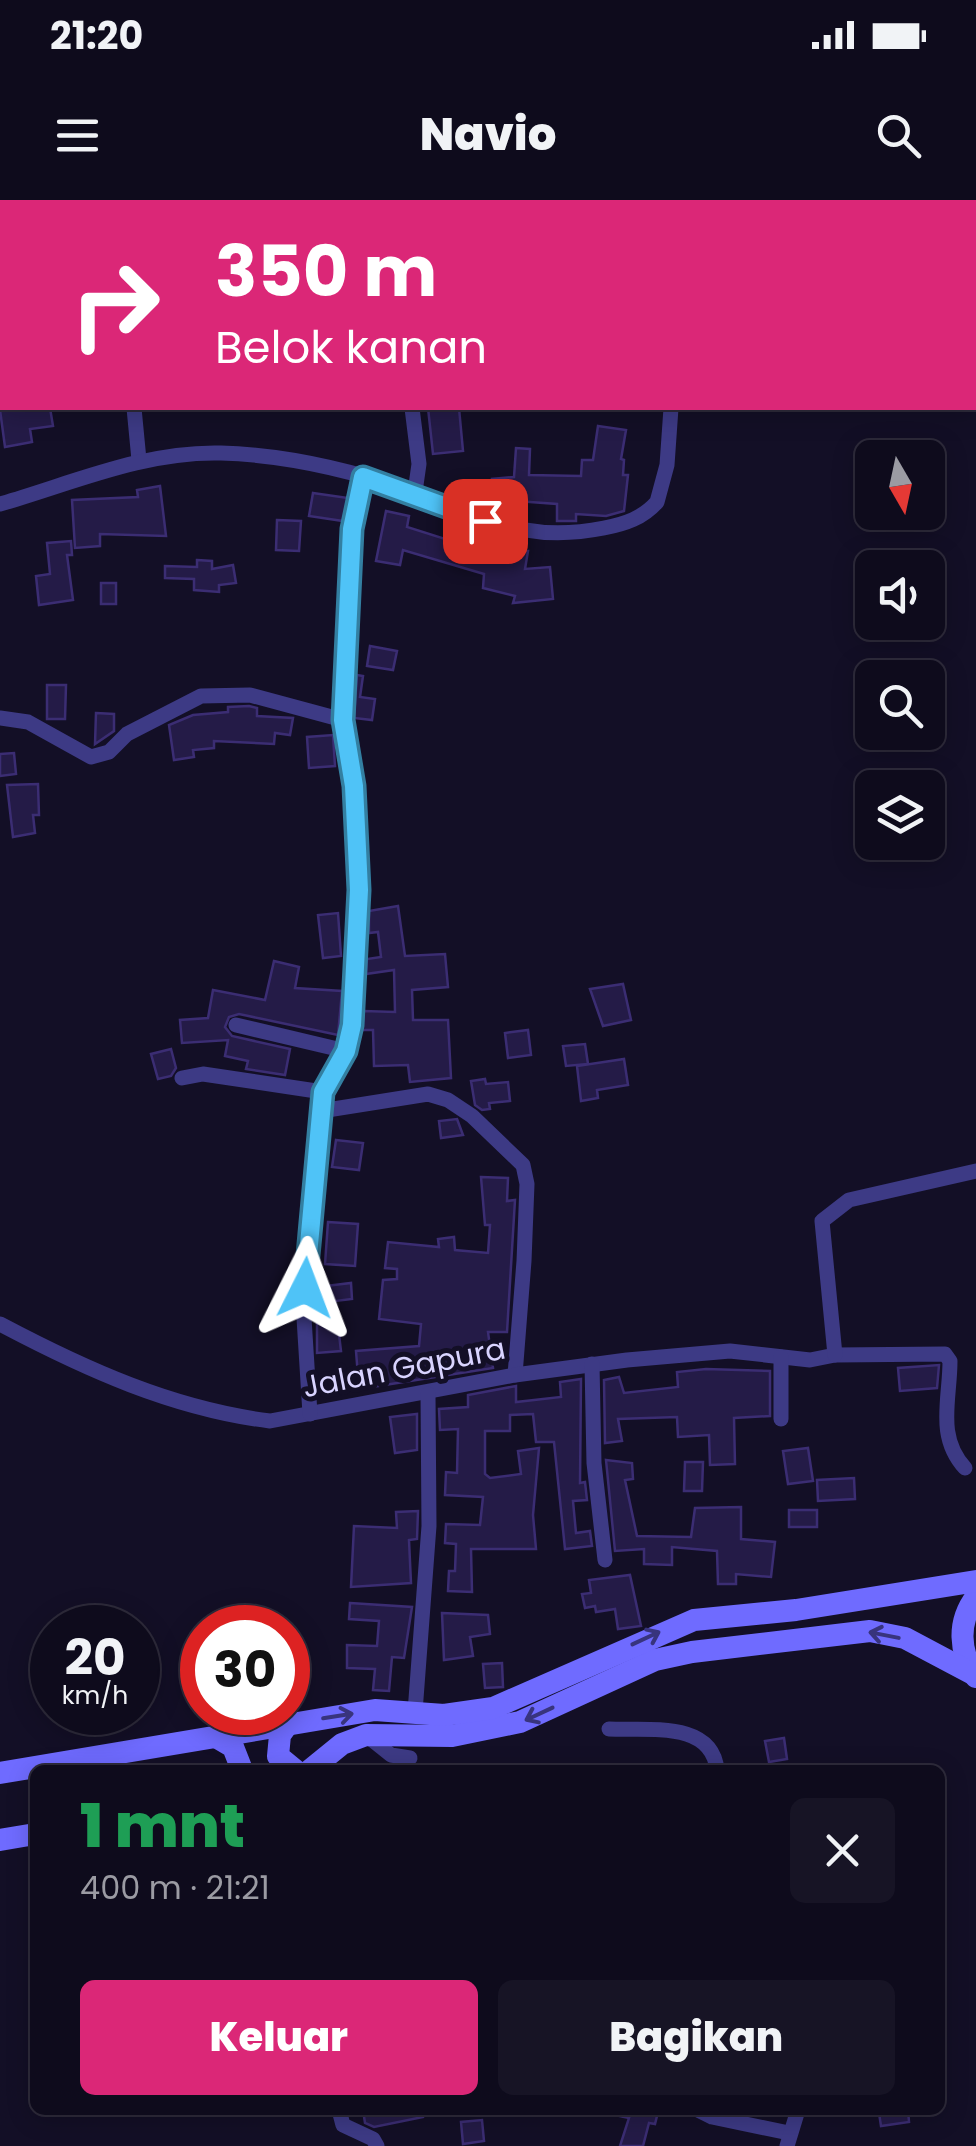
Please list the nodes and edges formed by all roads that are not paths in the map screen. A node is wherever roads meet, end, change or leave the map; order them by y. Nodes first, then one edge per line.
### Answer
1 (134, 410) edge
2 (412, 410) edge
3 (671, 410) edge
4 (139, 460) junction
5 (363, 477) junction
6 (415, 492) junction
7 (0, 504) edge
8 (0, 718) edge
9 (343, 720) junction
10 (236, 1025) dead end
11 (346, 1051) junction
12 (182, 1078) dead end
13 (323, 1092) junction
14 (321, 1112) junction
15 (976, 1171) edge
16 (0, 1324) edge
17 (834, 1354) junction
18 (780, 1357) junction
19 (592, 1364) junction
20 (515, 1375) junction
21 (428, 1394) junction
22 (310, 1414) junction
23 (782, 1419) dead end
24 (964, 1468) dead end
25 (604, 1560) dead end
26 (976, 1581) edge
27 (976, 1597) edge
28 (974, 1675) edge
29 (310, 1720) edge
30 (610, 1728) dead end
31 (222, 1735) edge
32 (283, 1735) edge
33 (216, 1736) junction
34 (411, 1743) edge
35 (47, 1765) edge
36 (240, 1765) edge
37 (289, 1765) edge
38 (316, 1765) edge
39 (716, 1765) edge
40 (30, 1768) edge
41 (0, 1773) edge
42 (30, 1835) edge
43 (0, 1840) edge
44 (340, 2115) edge
45 (708, 2115) edge
46 (796, 2115) edge
47 (788, 2139) edge
48 (377, 2146) edge

1 - 4 street
2 - 6 street
3 - 6 street
4 - 5 street
4 - 7 street
5 - 6 street
5 - 9 street
8 - 9 street
9 - 11 street
10 - 11 street
11 - 13 street
12 - 13 street
13 - 14 street
14 - 20 street
14 - 22 street
15 - 17 street
16 - 22 street, Jalan Gapura
17 - 18 street, Jalan Gapura
17 - 24 street, Jalan Gapura
18 - 19 street, Jalan Gapura
18 - 23 street
19 - 20 street, Jalan Gapura
19 - 25 street
20 - 21 street, Jalan Gapura
21 - 22 street, Jalan Gapura
21 - 34 street
34 -> 26 street
27 - 28 street
28 -> 34 street
29 -> 34 street
30 - 39 street
31 - 33 street
32 - 37 street
33 - 35 street
33 - 36 street
34 - 38 street
40 - 41 street
42 - 43 street
44 - 48 street
45 - 47 street
46 - 47 street

